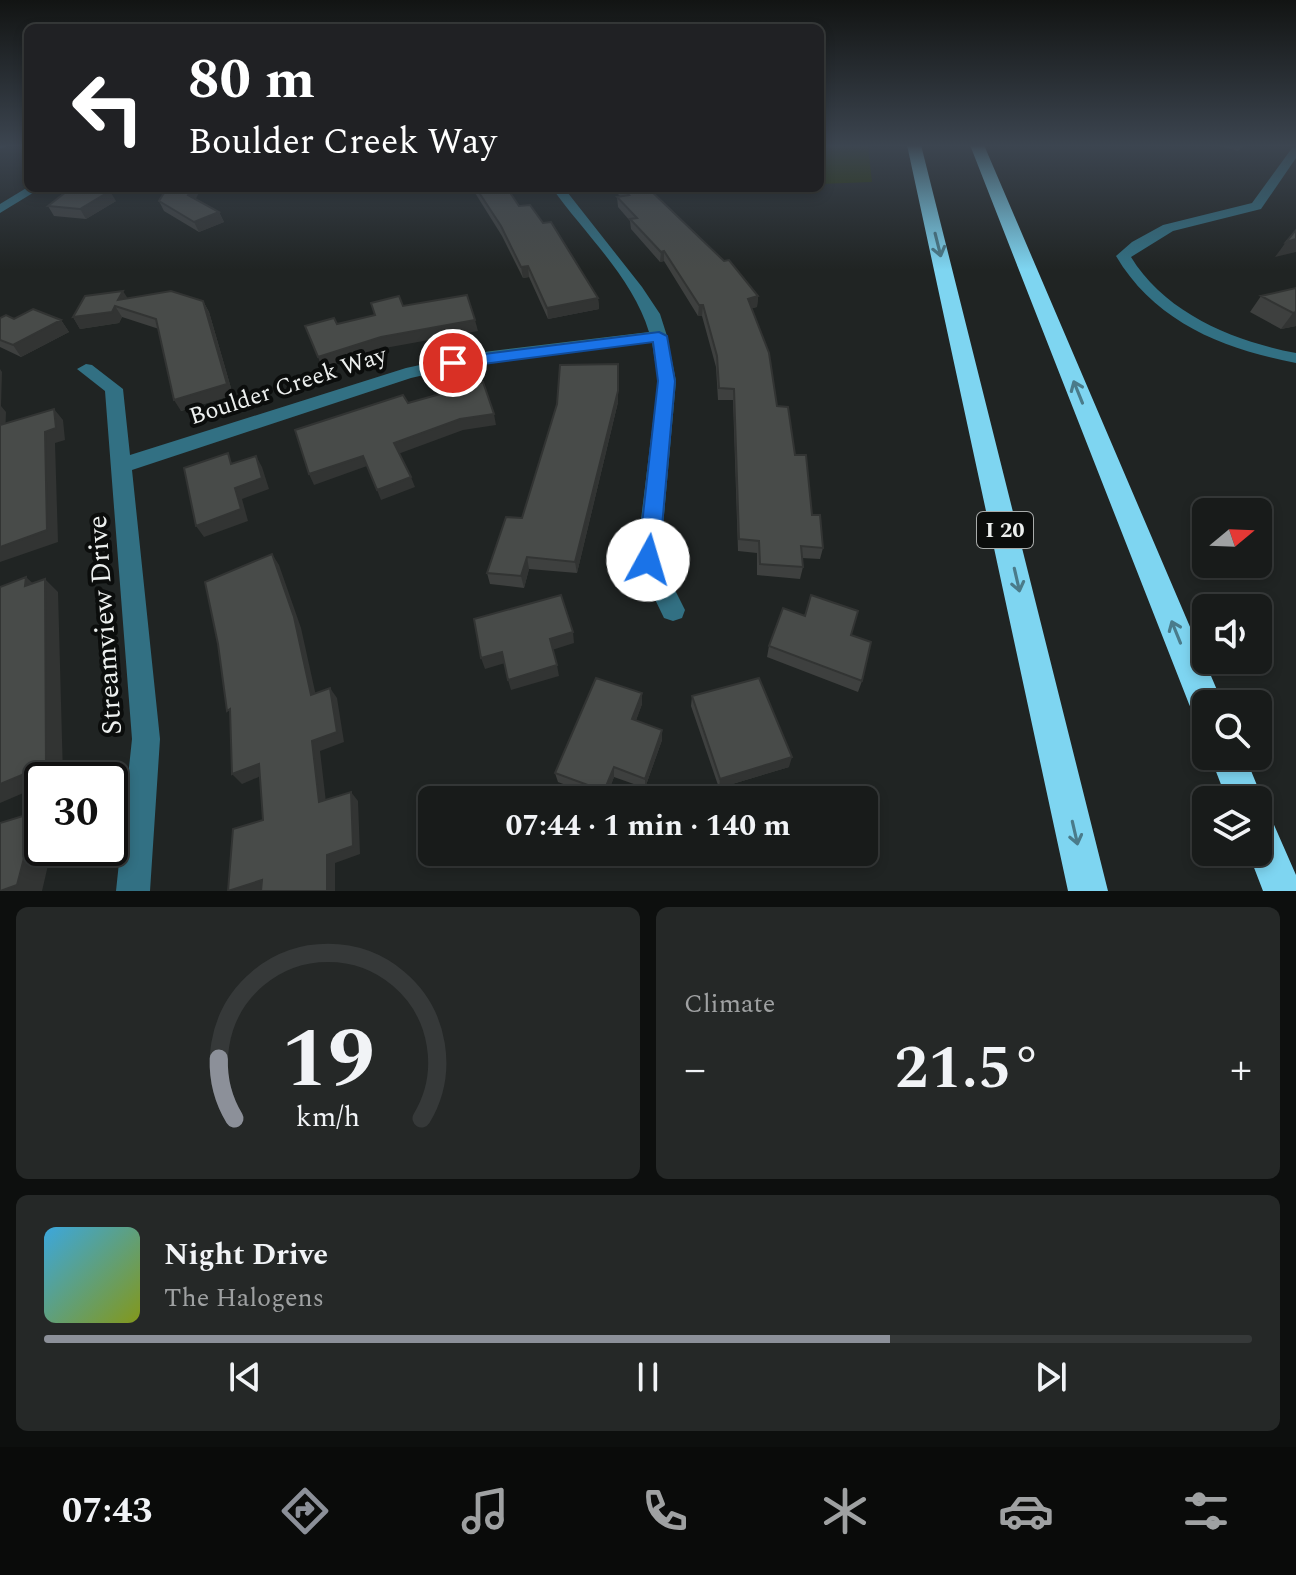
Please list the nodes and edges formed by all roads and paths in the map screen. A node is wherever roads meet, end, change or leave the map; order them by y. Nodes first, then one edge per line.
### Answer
1 (924, 187) edge
2 (994, 187) edge
3 (1270, 187) edge
4 (28, 192) edge
5 (561, 192) edge
6 (0, 209) edge
7 (659, 336) junction
8 (1296, 358) edge
9 (86, 369) dead end
10 (123, 465) junction
11 (673, 610) dead end
12 (1200, 690) edge
13 (1272, 865) edge
14 (133, 891) edge
15 (1088, 891) edge
16 (1283, 891) edge

1 -> 15 highway, I 20
12 -> 2 highway
3 - 8 street
4 - 6 street
5 - 7 street
7 - 10 street, Boulder Creek Way
7 - 11 street
9 - 10 street, Streamview Drive
10 - 14 street, Streamview Drive
13 - 16 highway

